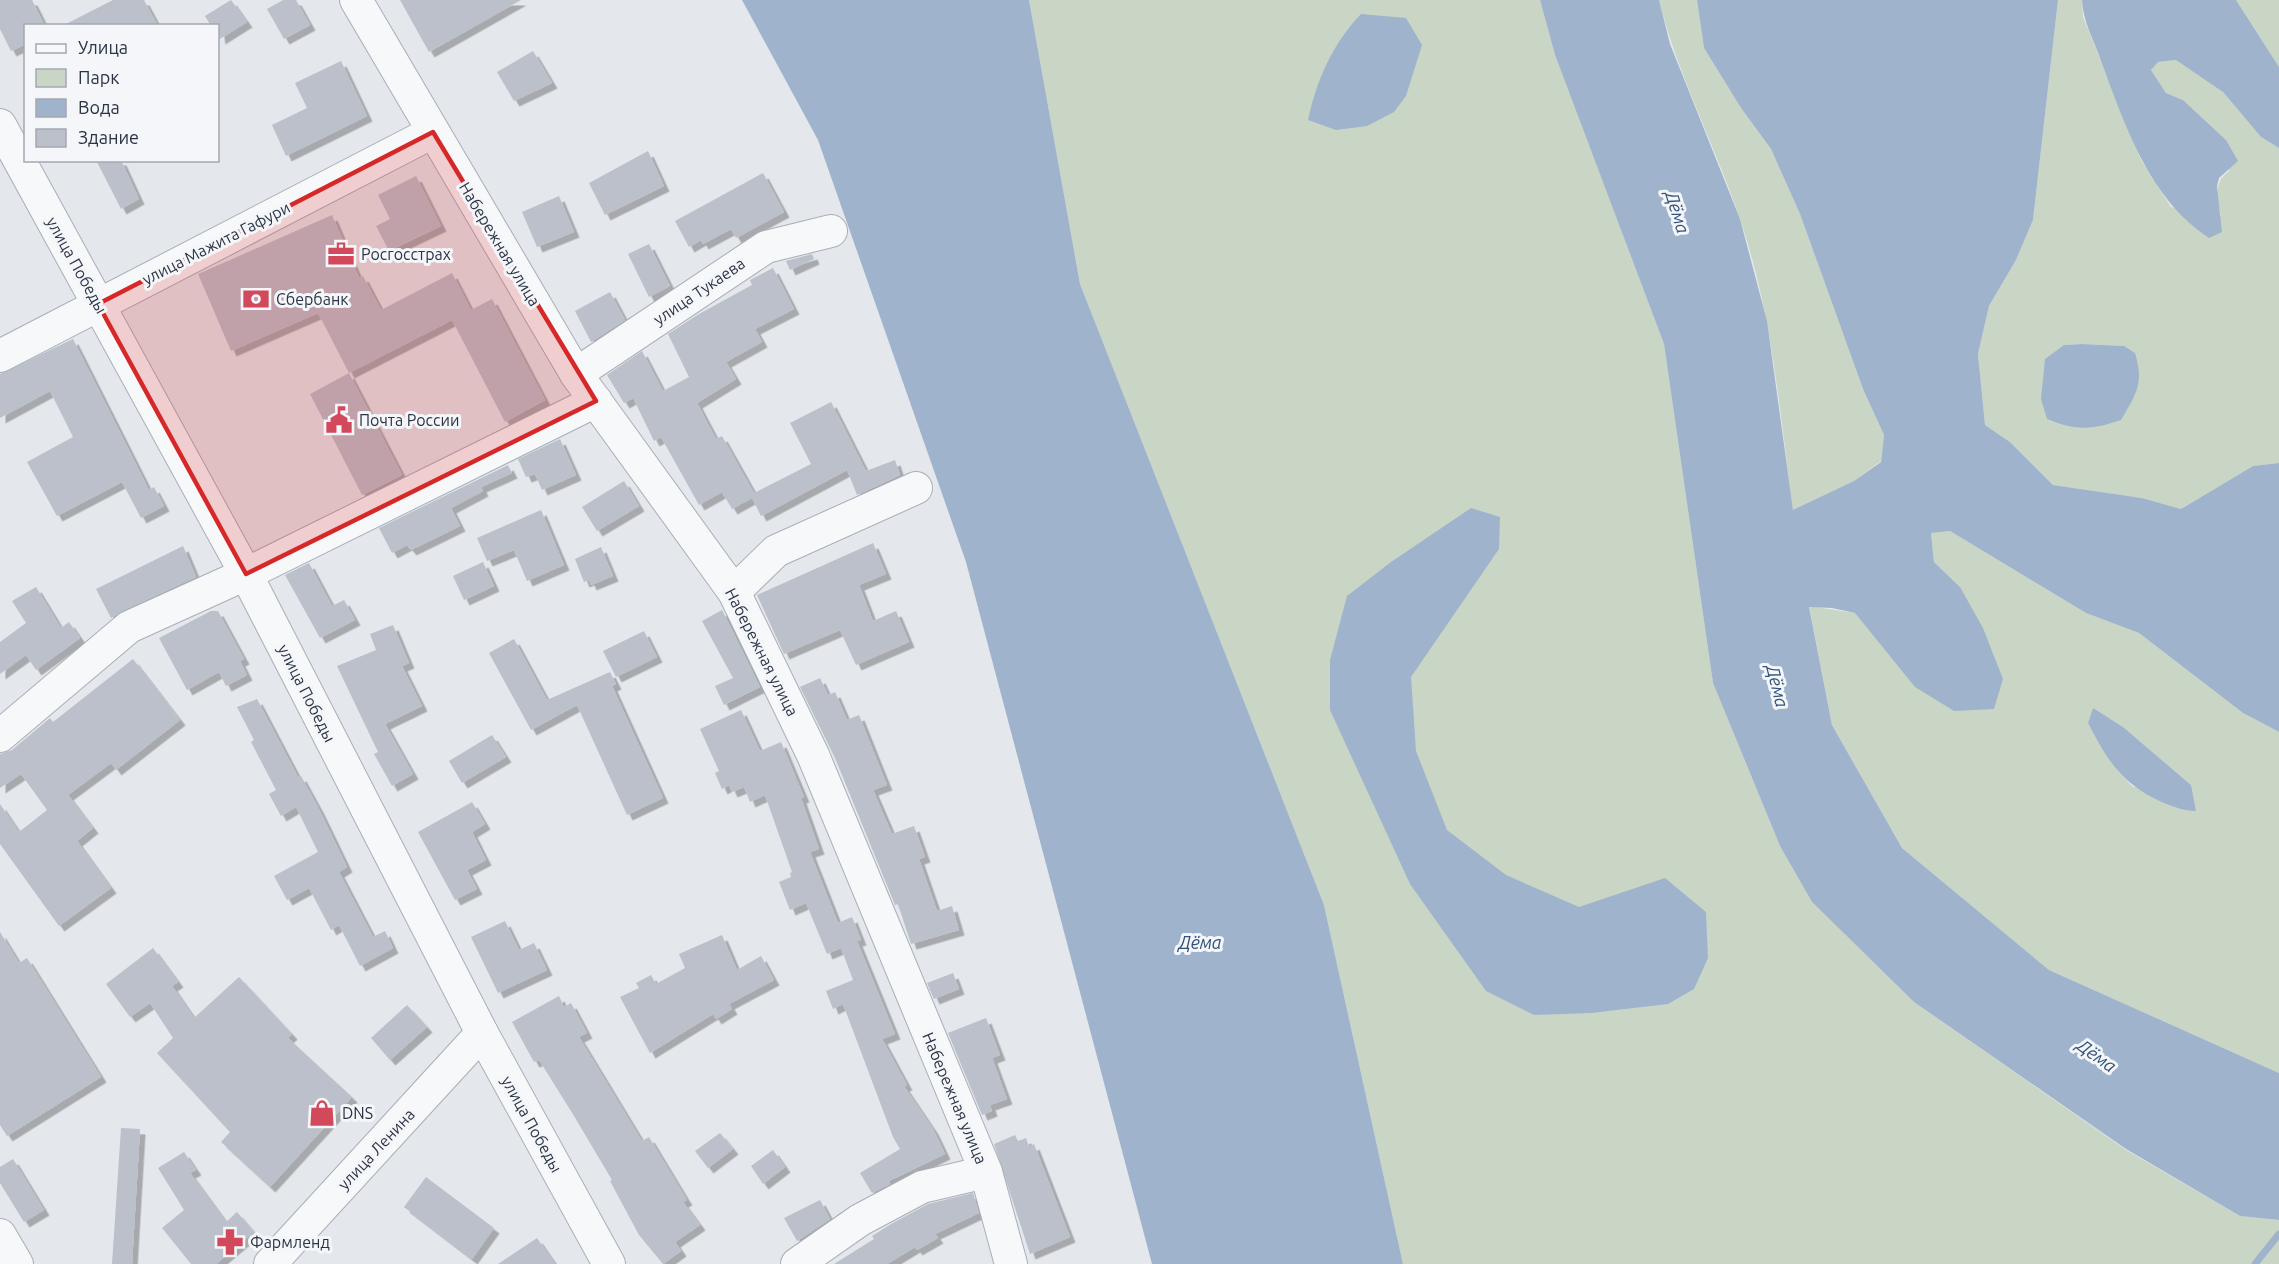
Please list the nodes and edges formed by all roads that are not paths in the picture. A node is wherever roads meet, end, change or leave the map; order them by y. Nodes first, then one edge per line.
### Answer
1 (356, 0) edge
2 (0, 125) edge
3 (433, 132) junction
4 (831, 231) dead end
5 (98, 304) junction
6 (0, 356) edge
7 (576, 374) junction
8 (596, 401) junction
9 (916, 488) dead end
10 (246, 574) junction
11 (734, 592) junction
12 (0, 736) edge
13 (482, 1034) junction
14 (986, 1172) junction
15 (0, 1235) edge
16 (17, 1264) edge
17 (270, 1264) edge
18 (609, 1264) edge
19 (797, 1264) edge
20 (1011, 1264) edge

1 - 3 street, Набережная улица
2 - 5 street, улица Победы
3 - 5 street, улица Мажита Гафури
3 - 7 street, Набережная улица
4 - 7 street, улица Тукаева
5 - 6 street, улица Мажита Гафури
5 - 10 street, улица Победы
7 - 8 street, Набережная улица
8 - 10 street
8 - 11 street, Набережная улица
9 - 11 street
10 - 12 street
10 - 13 street, улица Победы
11 - 14 street, Набережная улица
13 - 17 street, улица Ленина
13 - 18 street, улица Победы
14 - 19 street
14 - 20 street, Набережная улица
15 - 16 street

